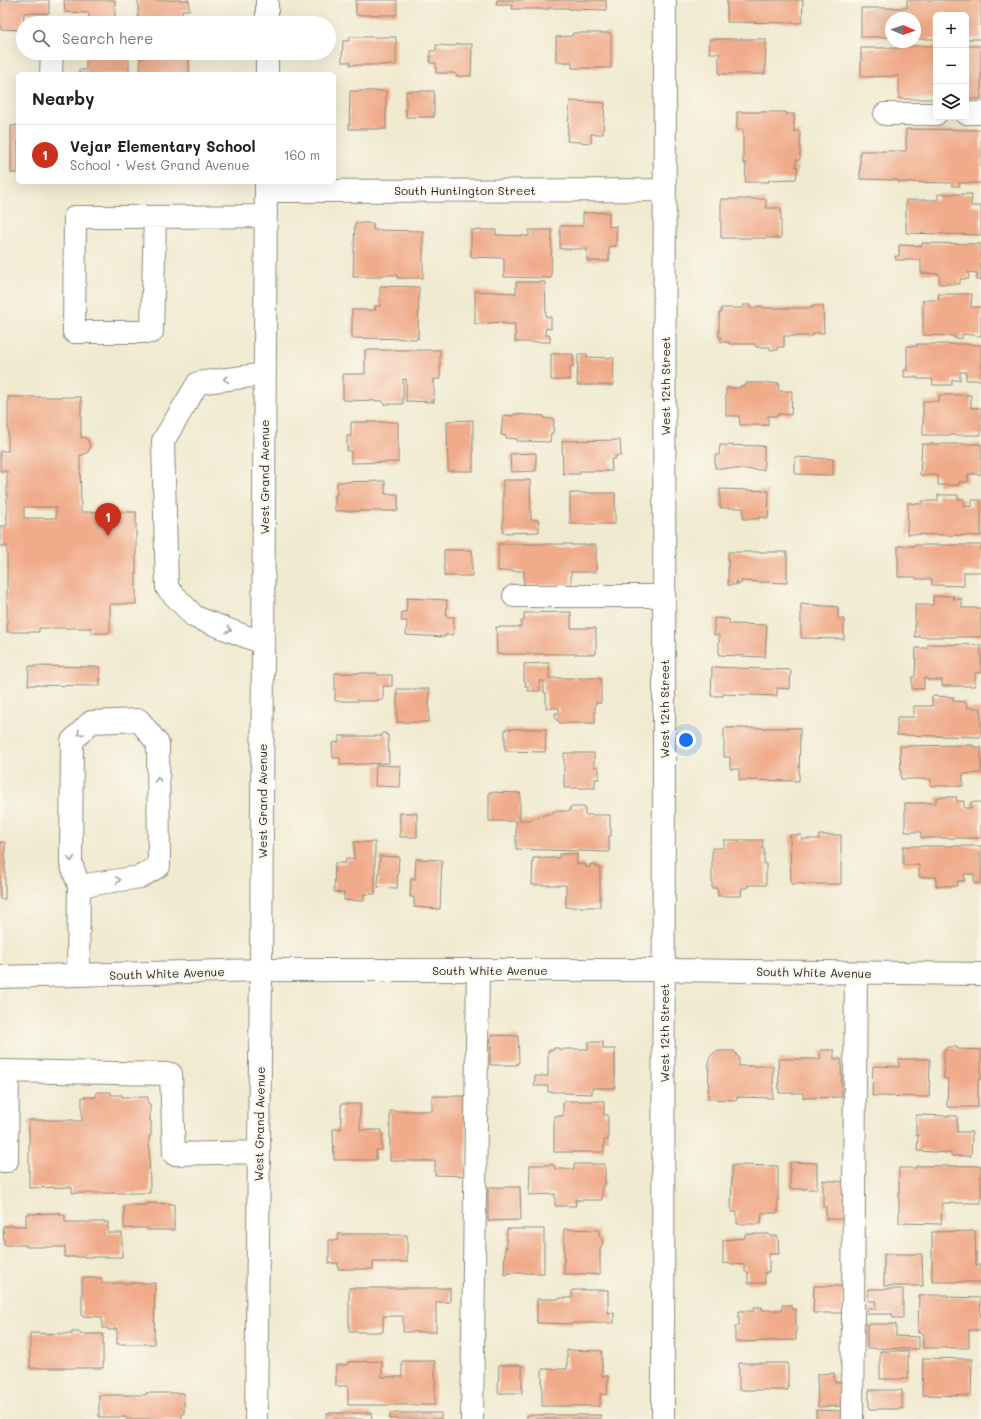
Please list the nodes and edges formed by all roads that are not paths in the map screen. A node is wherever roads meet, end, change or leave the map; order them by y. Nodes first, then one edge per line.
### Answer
1 (267, 0) edge
2 (665, 0) edge
3 (267, 16) edge
4 (52, 60) edge
5 (267, 60) edge
6 (51, 72) edge
7 (267, 72) edge
8 (981, 113) edge
9 (885, 114) dead end
10 (933, 114) edge
11 (969, 114) edge
12 (266, 186) edge
13 (665, 190) junction
14 (266, 216) junction
15 (155, 217) junction
16 (265, 374) junction
17 (514, 596) dead end
18 (664, 596) junction
19 (263, 643) junction
20 (79, 886) junction
21 (261, 970) junction
22 (478, 970) junction
23 (664, 970) junction
24 (856, 973) junction
25 (981, 974) edge
26 (78, 975) junction
27 (0, 977) edge
28 (4, 1071) edge
29 (259, 1152) junction
30 (0, 1161) edge
31 (256, 1419) edge
32 (472, 1419) edge
33 (663, 1419) edge
34 (852, 1419) edge

1 - 3 street
2 - 13 street, West 12th Street
4 - 6 street
5 - 7 street
8 - 11 street
9 - 10 street
12 - 13 street, South Huntington Street
12 - 14 street, West Grand Avenue
13 - 18 street, West 12th Street
14 - 15 street
14 - 16 street, West Grand Avenue
15 - 15 street
16 - 19 street, West Grand Avenue
16 -> 19 street
17 - 18 street
18 - 23 street, West 12th Street
19 - 21 street, West Grand Avenue
20 -> 20 street
20 - 26 street
21 - 22 street, South White Avenue
21 - 26 street, South White Avenue
21 - 29 street, West Grand Avenue
22 - 23 street, South White Avenue
22 - 32 street
23 - 24 street, South White Avenue
23 - 33 street, West 12th Street
24 - 25 street, South White Avenue
24 - 34 street
26 - 27 street, South White Avenue
28 - 29 street
28 - 30 street
29 - 31 street, West Grand Avenue

